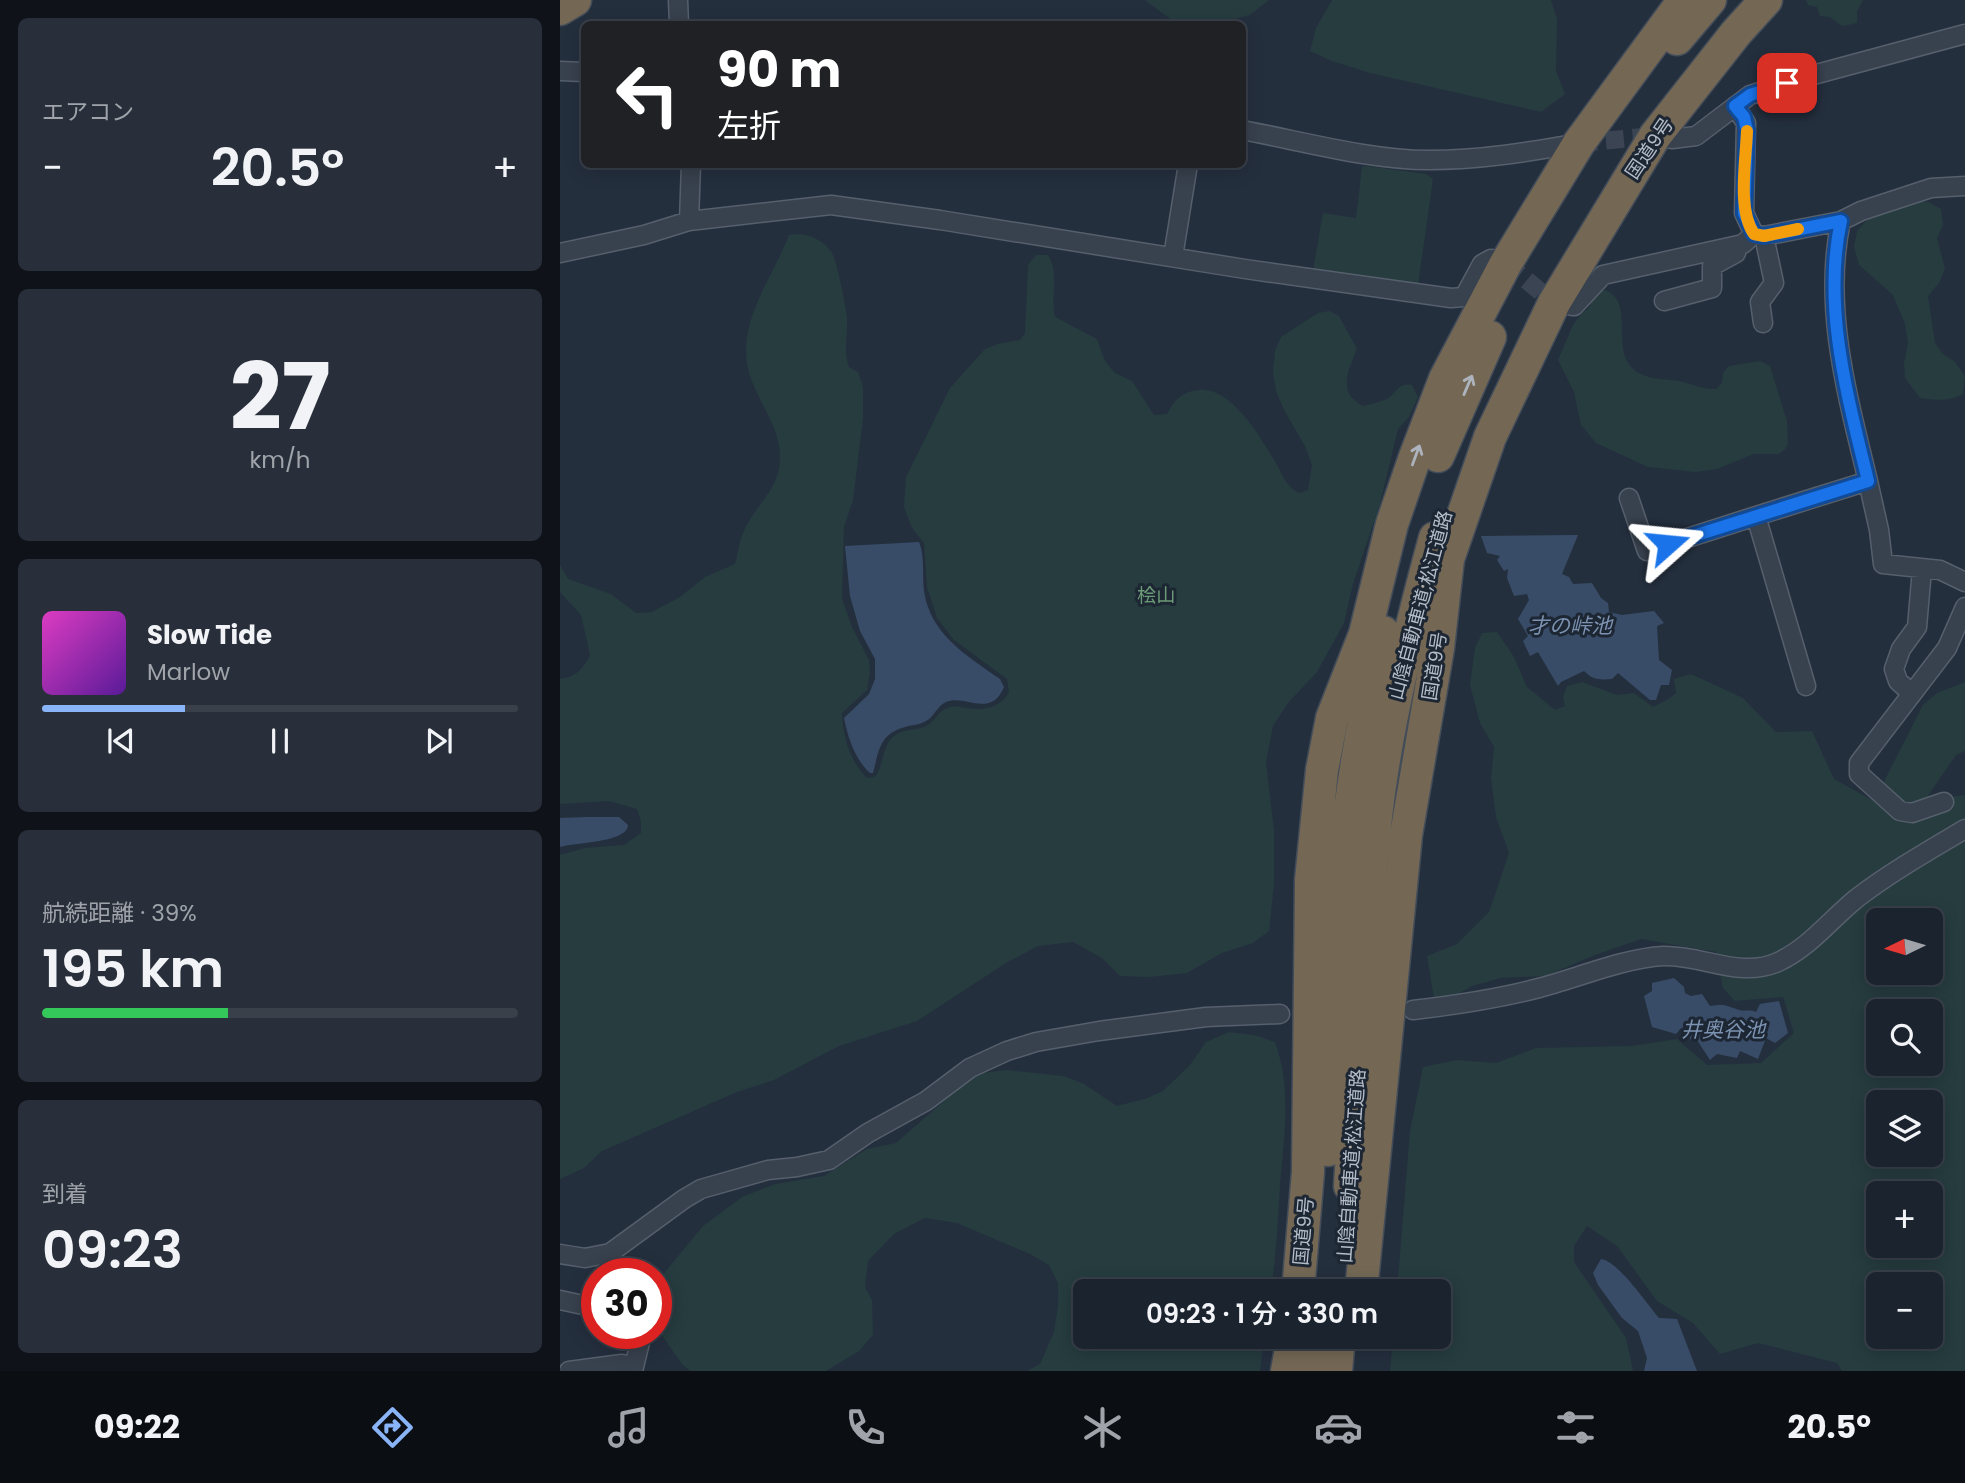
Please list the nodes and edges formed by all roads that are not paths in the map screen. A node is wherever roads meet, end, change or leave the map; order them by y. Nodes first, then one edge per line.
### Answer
1 (575, 0) edge
2 (678, 0) edge
3 (1684, 0) edge
4 (1710, 0) edge
5 (1742, 0) edge
6 (1766, 0) edge
7 (560, 9) edge
8 (679, 21) edge
9 (1965, 34) edge
10 (560, 71) edge
11 (581, 72) edge
12 (1735, 106) junction
13 (1246, 131) edge
14 (1655, 136) junction
15 (1579, 143) junction
16 (691, 168) edge
17 (1187, 168) edge
18 (1962, 186) edge
19 (1965, 204) edge
20 (689, 221) junction
21 (1841, 221) junction
22 (1754, 238) junction
23 (560, 253) edge
24 (1173, 257) junction
25 (1506, 263) junction
26 (1664, 301) dead end
27 (1554, 303) junction
28 (1763, 323) dead end
29 (1868, 481) junction
30 (1629, 498) dead end
31 (1756, 516) junction
32 (1448, 559) junction
33 (1922, 569) junction
34 (1965, 582) edge
35 (1965, 607) edge
36 (1365, 634) junction
37 (1806, 685) dead end
38 (1912, 694) junction
39 (1944, 802) dead end
40 (1965, 829) edge
41 (1413, 1010) dead end
42 (1280, 1014) dead end
43 (1336, 1224) junction
44 (560, 1254) edge
45 (1299, 1279) edge
46 (1322, 1279) edge
47 (1341, 1279) edge
48 (1362, 1279) edge
49 (560, 1300) edge
50 (581, 1305) edge
51 (639, 1349) edge
52 (1291, 1349) edge
53 (1314, 1349) edge
54 (1338, 1349) edge
55 (1358, 1349) edge
56 (634, 1369) edge
57 (569, 1371) edge
58 (1287, 1371) edge
59 (1313, 1371) edge
60 (1336, 1371) edge
61 (1357, 1371) edge

1 - 7 highway
2 - 8 street
3 - 15 highway, 国道9号
43 -> 4 highway, 山陰自動車道;松江道路
5 - 43 highway, 山陰自動車道;松江道路
6 - 14 highway, 国道9号
9 - 12 street
10 - 11 street
12 - 14 street
12 - 22 street
13 - 15 street
14 - 27 highway, 国道9号
15 - 25 highway, 国道9号
16 - 20 street
17 - 24 street
18 - 19 street
18 - 21 street
20 - 23 street
20 - 24 street
21 - 22 street
21 - 29 street
22 - 26 street
22 - 27 street
22 - 28 street
24 - 25 street
36 -> 25 highway, 国道9号
27 - 32 highway, 国道9号
29 - 31 street
29 - 33 street
30 - 31 street
31 - 37 street
32 - 43 highway
32 - 48 highway, 国道9号
33 - 34 street
33 - 38 street
35 - 38 street
36 - 43 highway
36 - 45 highway, 国道9号
38 - 39 street
40 - 41 street
42 - 44 street
43 - 46 highway, 山陰自動車道;松江道路
43 - 47 highway, 山陰自動車道;松江道路
49 - 50 street
51 - 56 street
52 - 58 highway
53 - 59 highway
54 - 60 highway
55 - 61 highway
56 - 57 street

